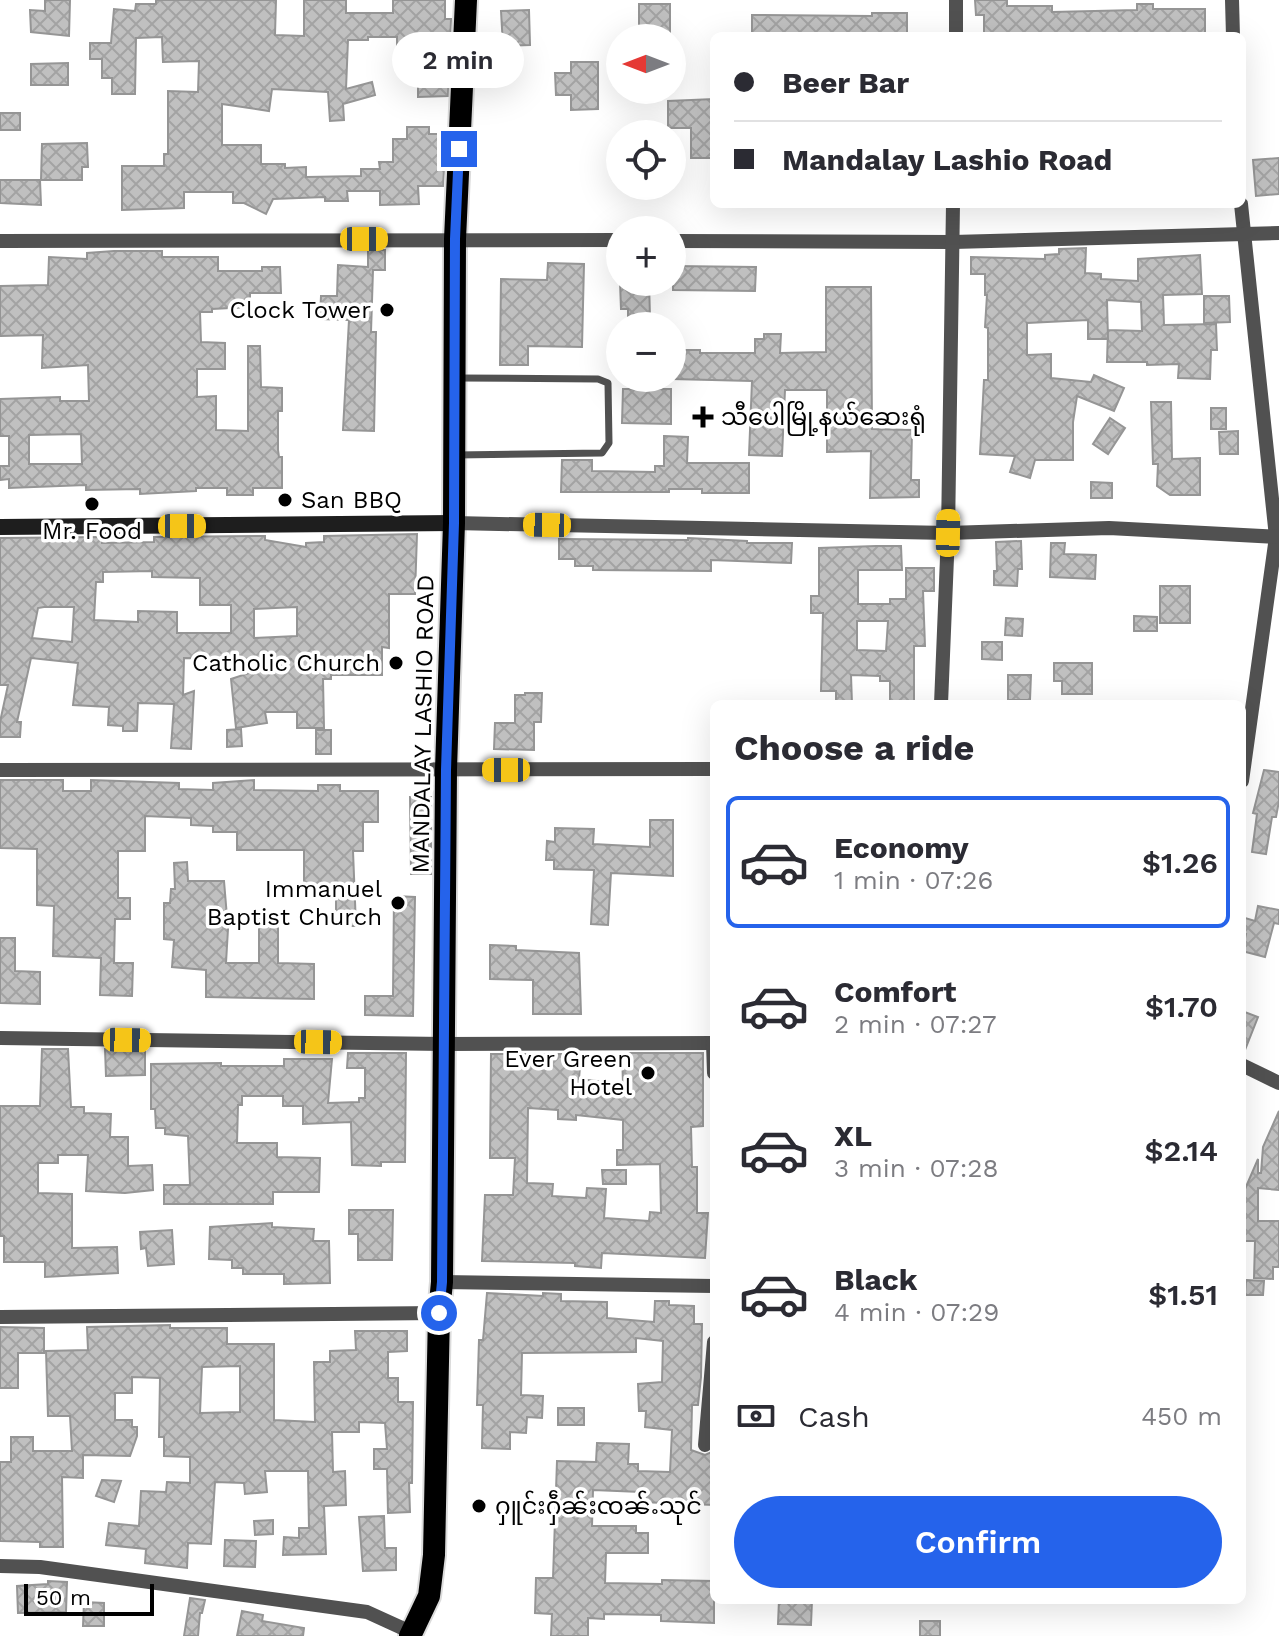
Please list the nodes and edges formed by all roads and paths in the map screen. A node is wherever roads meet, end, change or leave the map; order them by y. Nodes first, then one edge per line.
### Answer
1 (466, 0) edge
2 (956, 0) edge
3 (1232, 0) edge
4 (956, 32) edge
5 (1233, 32) edge
6 (953, 208) edge
7 (1241, 208) edge
8 (1242, 233) junction
9 (1279, 233) edge
10 (455, 239) junction
11 (606, 240) edge
12 (0, 241) edge
13 (686, 241) edge
14 (953, 242) junction
15 (454, 378) junction
16 (454, 455) junction
17 (454, 523) junction
18 (0, 527) edge
19 (948, 533) junction
20 (1278, 537) edge
21 (941, 700) edge
22 (1246, 754) edge
23 (710, 769) edge
24 (0, 770) edge
25 (446, 770) junction
26 (0, 1038) edge
27 (710, 1043) edge
28 (445, 1044) junction
29 (1246, 1067) edge
30 (1279, 1083) edge
31 (442, 1282) junction
32 (710, 1286) edge
33 (439, 1313) junction
34 (0, 1317) edge
35 (710, 1388) edge
36 (705, 1445) dead end
37 (0, 1566) edge
38 (410, 1634) edge

1 - 10 highway, MANDALAY LASHIO ROAD
2 - 4 street
3 - 5 street
6 - 14 street
7 - 8 street
8 - 9 street
8 - 14 street
8 - 20 street
10 - 11 street
10 - 12 street
10 - 15 highway, MANDALAY LASHIO ROAD
13 - 14 street
14 - 19 street
15 - 16 highway, MANDALAY LASHIO ROAD
15 - 16 lane
16 - 17 highway, MANDALAY LASHIO ROAD
17 - 18 main road
17 - 19 street
17 - 25 highway, MANDALAY LASHIO ROAD
19 - 20 street
19 - 21 street
20 - 22 street
23 - 25 street
24 - 25 street
25 - 28 highway, MANDALAY LASHIO ROAD
26 - 28 street
27 - 28 street
28 - 31 highway, MANDALAY LASHIO ROAD
29 - 30 street
31 - 32 street
31 - 33 highway, MANDALAY LASHIO ROAD
33 - 34 street
33 - 38 highway, MANDALAY LASHIO ROAD
35 - 36 street
37 - 38 street

